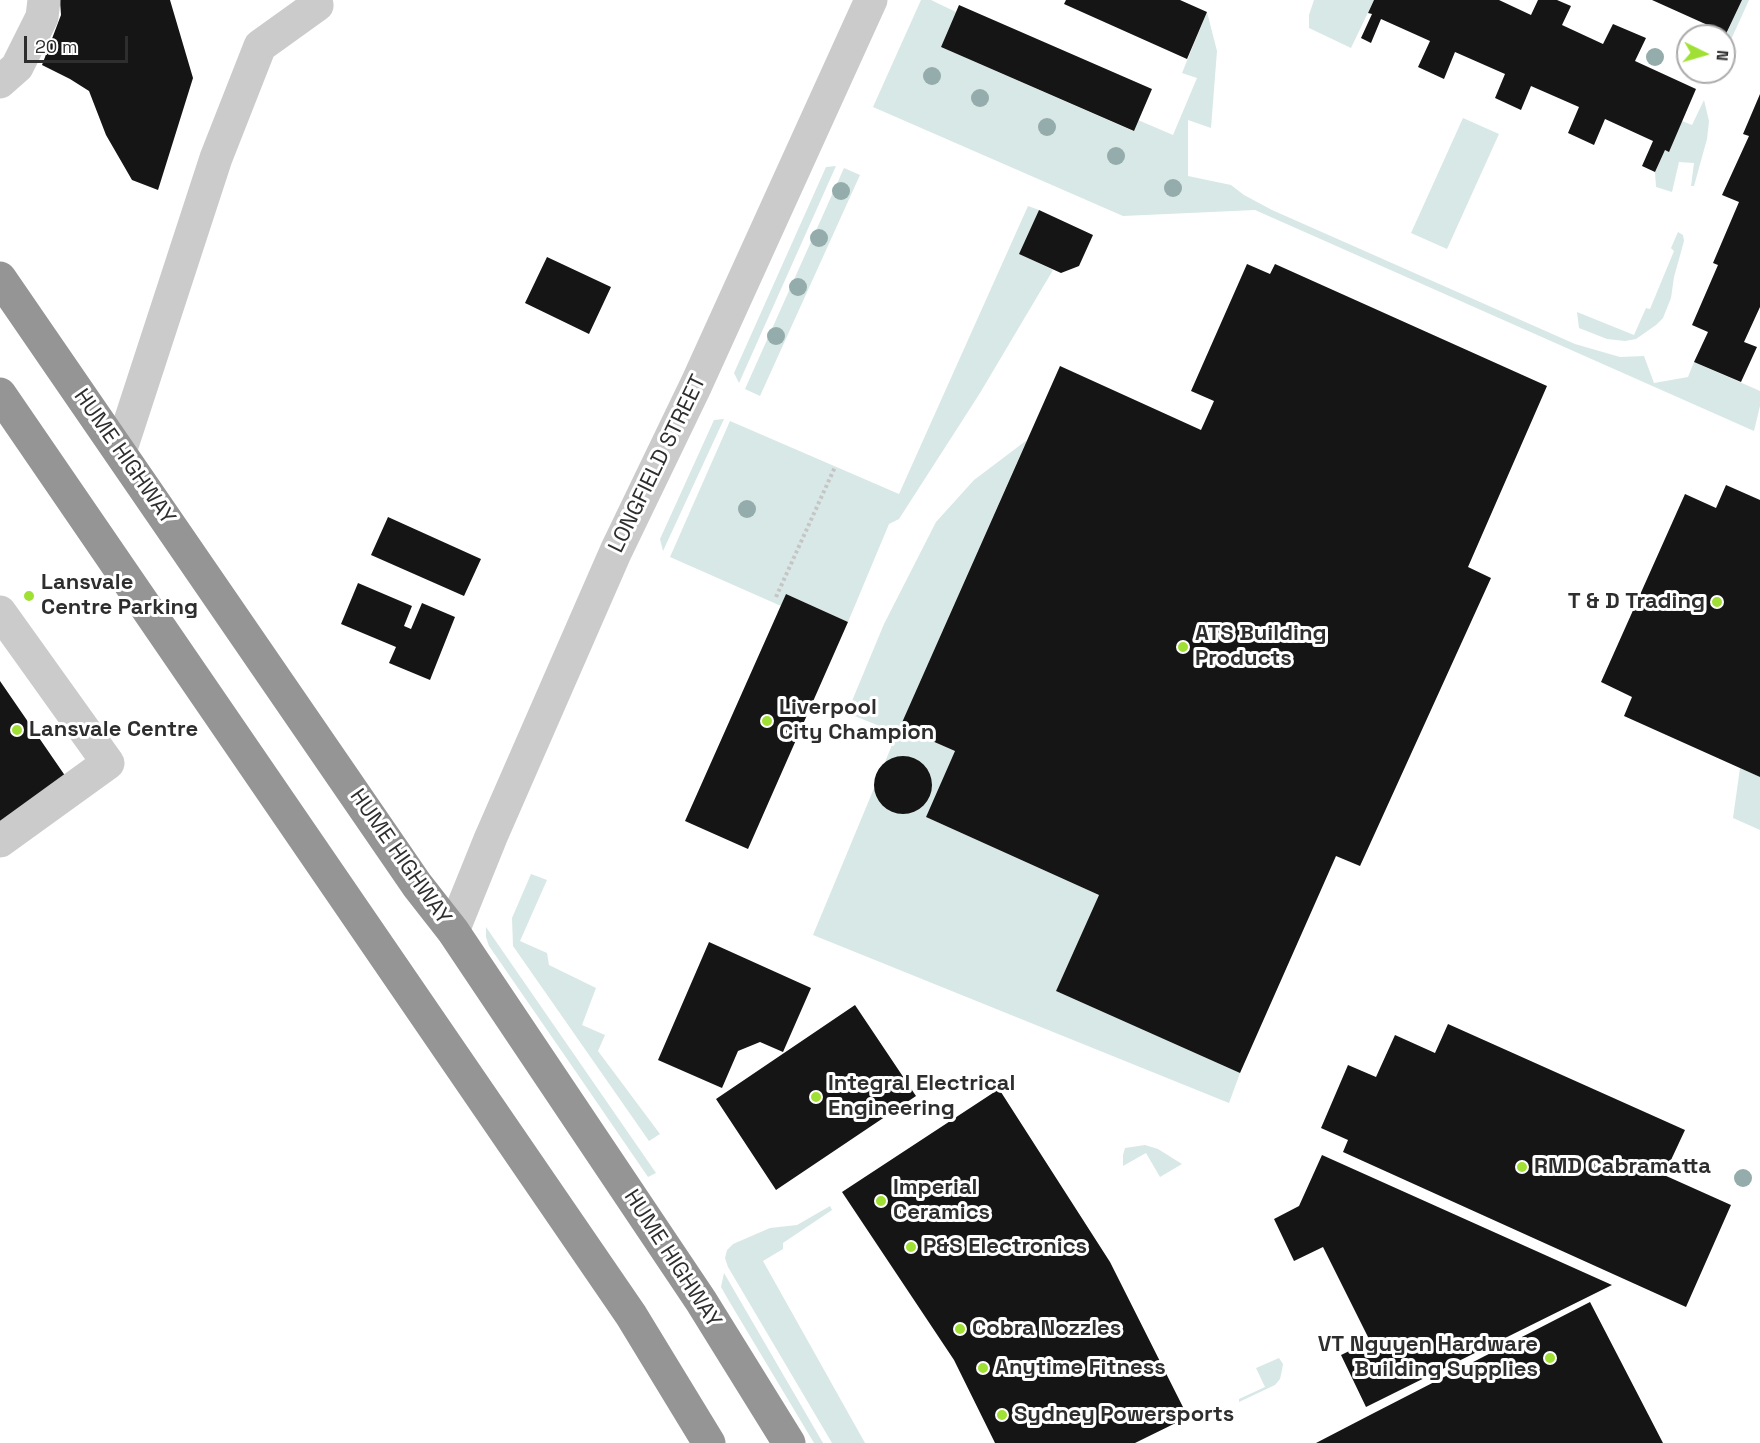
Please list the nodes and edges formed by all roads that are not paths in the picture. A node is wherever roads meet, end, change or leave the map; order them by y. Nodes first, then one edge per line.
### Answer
1 (44, 0) edge
2 (316, 0) edge
3 (871, 0) edge
4 (0, 82) edge
5 (0, 278) edge
6 (0, 394) edge
7 (120, 452) junction
8 (0, 612) edge
9 (0, 841) edge
10 (453, 932) junction
11 (709, 1443) edge
12 (789, 1443) edge

1 - 4 street
2 - 7 street
3 - 10 street, LONGFIELD STREET
5 - 7 highway, HUME HIGHWAY
6 - 11 highway
7 - 10 highway, HUME HIGHWAY
8 - 9 street
10 - 12 highway, HUME HIGHWAY

